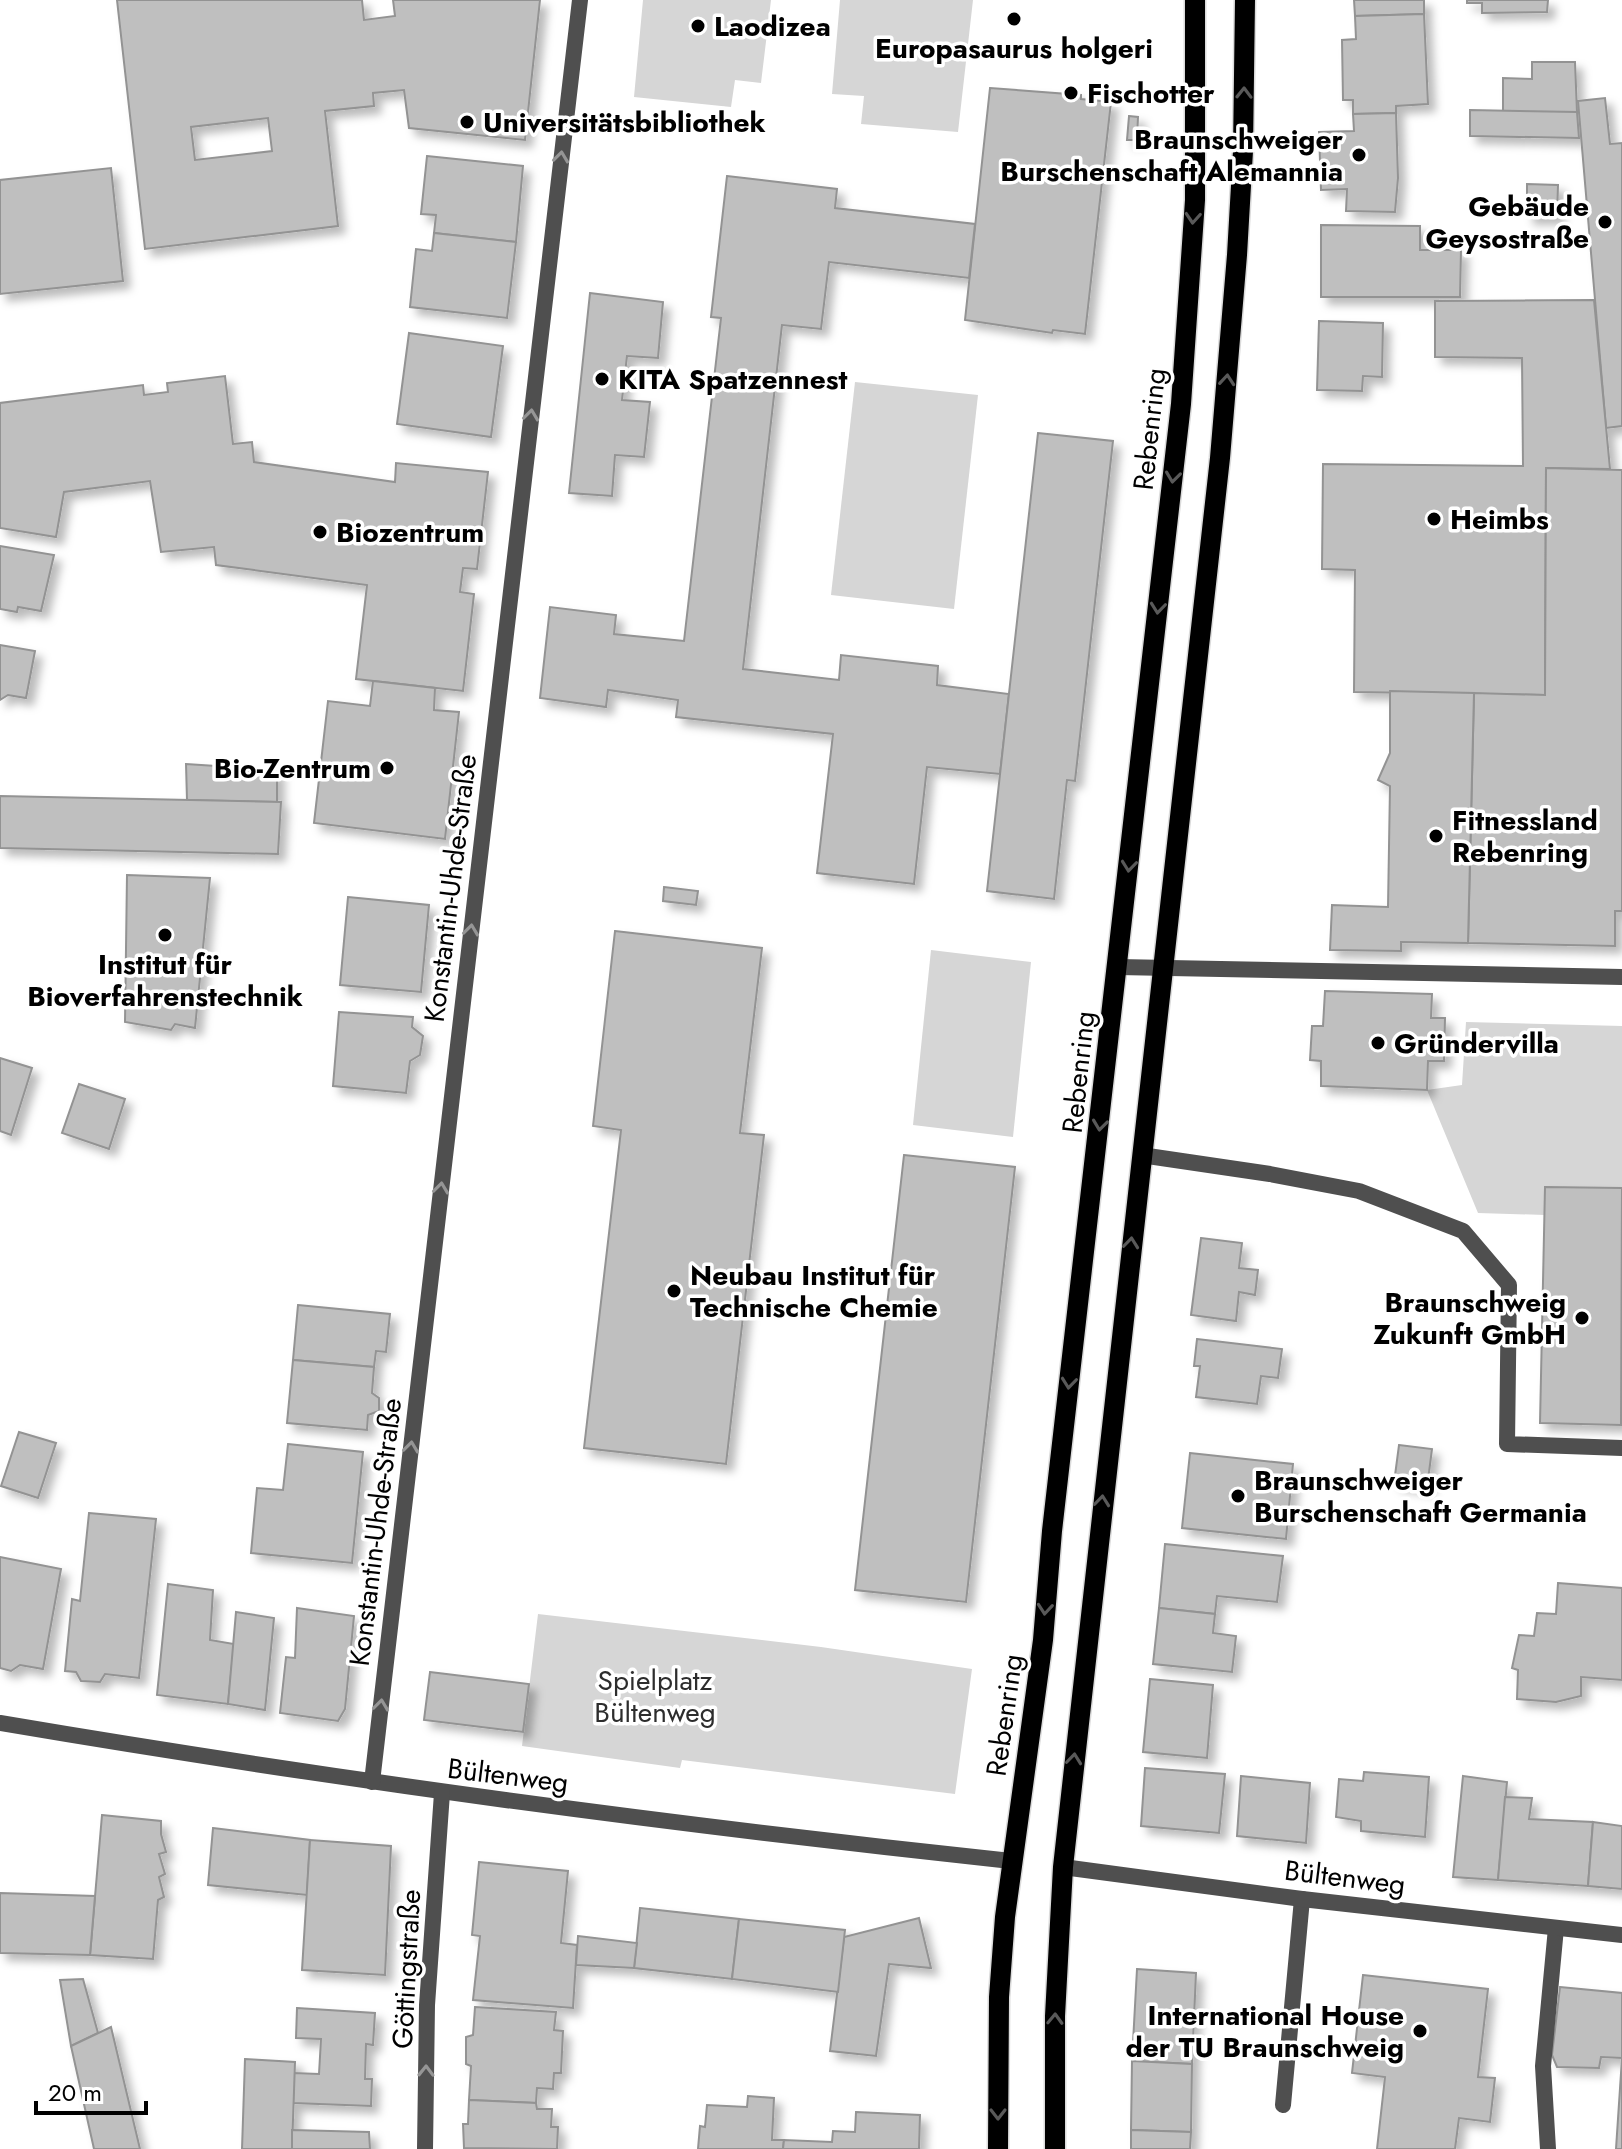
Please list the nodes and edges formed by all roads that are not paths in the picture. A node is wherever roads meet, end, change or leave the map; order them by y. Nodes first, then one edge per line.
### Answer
1 (580, 0) edge
2 (1195, 0) edge
3 (1245, 0) edge
4 (1118, 967) junction
5 (1164, 968) junction
6 (1622, 977) edge
7 (1141, 1155) junction
8 (1622, 1448) edge
9 (0, 1723) edge
10 (372, 1782) junction
11 (442, 1793) junction
12 (1011, 1861) junction
13 (1063, 1867) junction
14 (1302, 1899) junction
15 (1556, 1928) junction
16 (1622, 1935) edge
17 (1283, 2105) dead end
18 (425, 2149) edge
19 (998, 2149) edge
20 (1055, 2149) edge
21 (1548, 2149) edge

10 -> 1 street, Konstantin-Uhde-Straße
2 -> 4 main road, Rebenring
5 -> 3 main road
4 - 5 street
4 -> 12 main road, Rebenring
5 - 6 street
5 - 7 main road
7 - 8 street
13 -> 7 main road
9 - 10 street, Bültenweg
10 - 11 street, Bültenweg
11 - 12 street, Bültenweg
18 -> 11 street, Göttingstraße
12 -> 19 main road, Rebenring
13 - 14 street, Bültenweg
20 -> 13 main road
14 - 15 street, Bültenweg
14 - 17 street
15 - 16 street, Bültenweg
15 - 21 street

